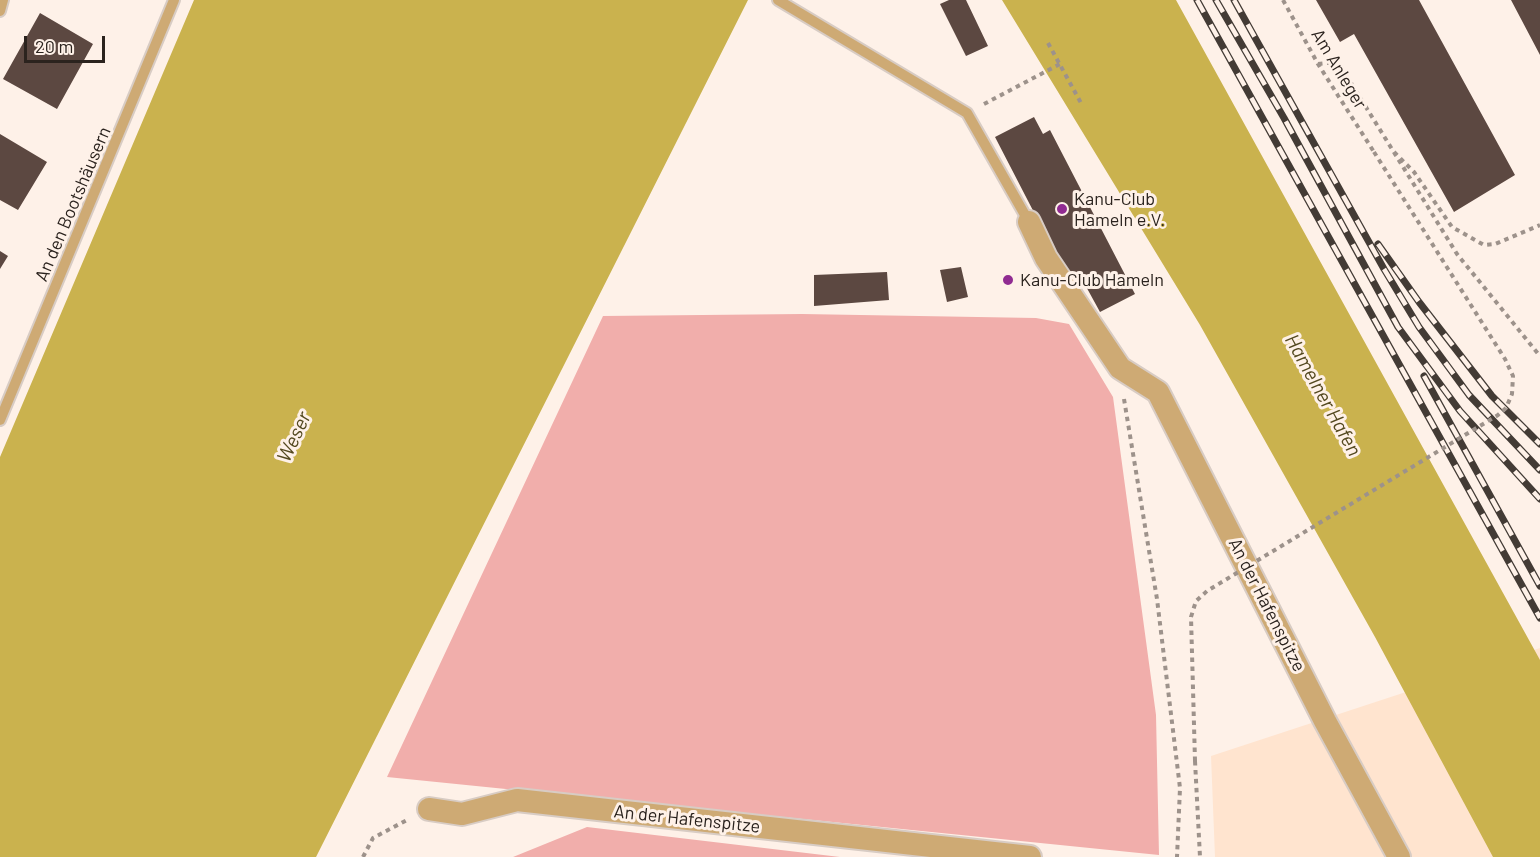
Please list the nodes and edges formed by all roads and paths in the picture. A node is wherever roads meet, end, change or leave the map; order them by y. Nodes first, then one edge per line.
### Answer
1 (3, 0) edge
2 (174, 0) edge
3 (778, 0) edge
4 (1283, 0) edge
5 (0, 11) edge
6 (1048, 42) dead end
7 (1060, 64) junction
8 (1318, 64) junction
9 (1081, 103) dead end
10 (968, 113) junction
11 (1389, 148) junction
12 (1029, 222) joint
13 (1540, 225) edge
14 (1540, 356) edge
15 (1120, 368) junction
16 (0, 420) edge
17 (429, 809) joint
18 (363, 857) edge
19 (1030, 857) edge
20 (1177, 857) edge
21 (1200, 857) edge
22 (1399, 857) edge

1 - 5 lane
2 - 16 lane, An den Bootshäusern
3 - 10 lane
4 - 8 path, Am Anleger
6 - 7 path
7 - 9 path
7 - 10 path
8 - 11 path
8 - 21 path, Am Anleger, bridge
10 - 12 lane
11 - 13 path
11 - 14 path
12 - 15 street, An der Hafenspitze
15 - 20 path
15 - 22 street, An der Hafenspitze
17 - 18 path
17 - 19 street, An der Hafenspitze

